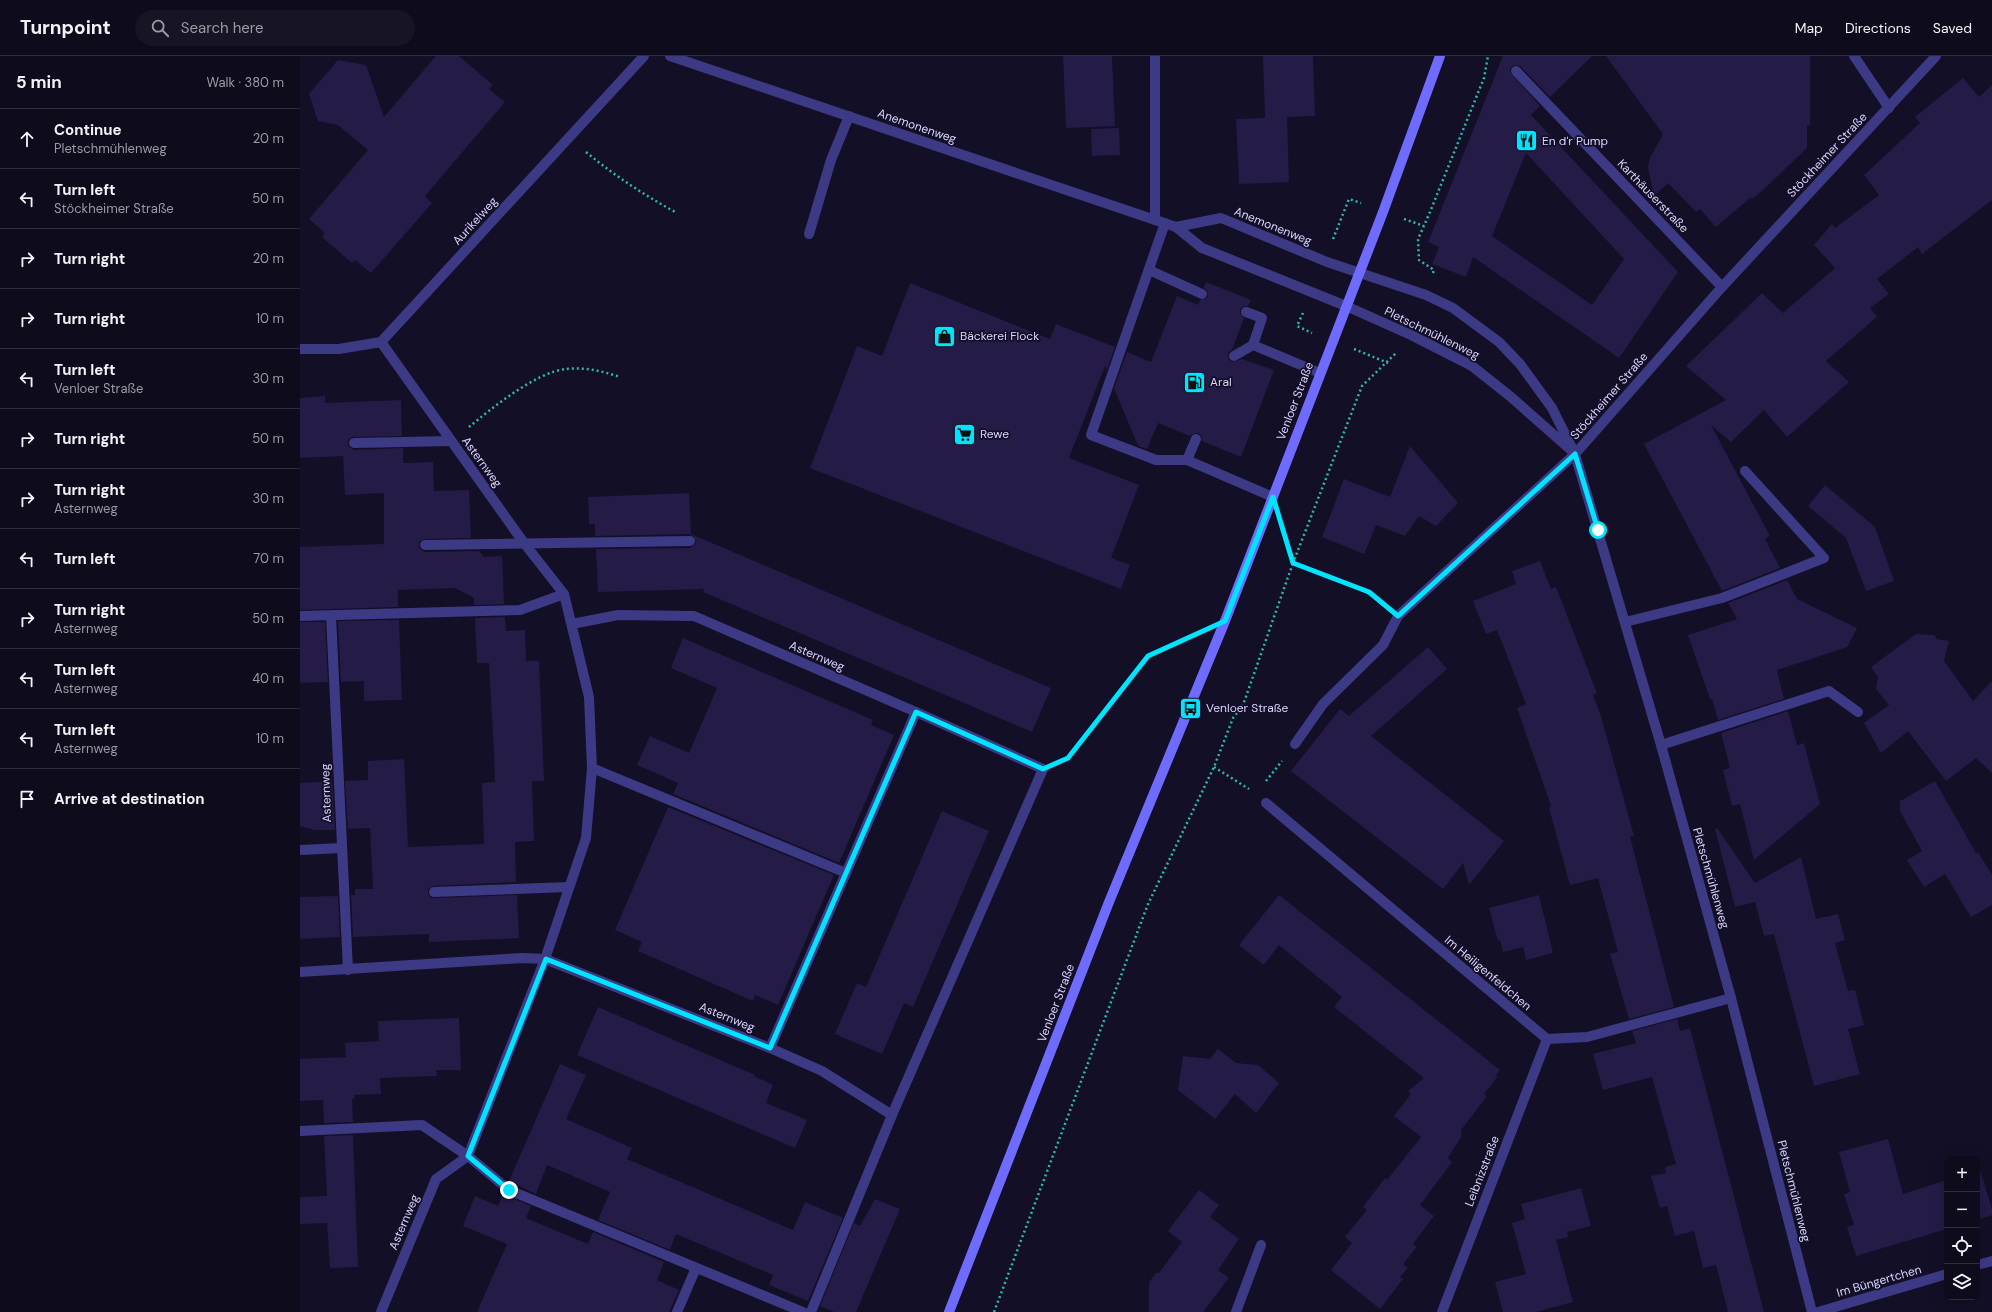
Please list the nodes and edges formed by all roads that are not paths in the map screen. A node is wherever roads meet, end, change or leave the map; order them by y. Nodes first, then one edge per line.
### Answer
1 (644, 56) edge
2 (670, 56) edge
3 (1155, 56) edge
4 (1440, 56) edge
5 (1854, 56) edge
6 (1936, 56) edge
7 (1516, 71) dead end
8 (1889, 108) junction
9 (849, 116) junction
10 (1160, 222) junction
11 (1176, 227) junction
12 (809, 234) dead end
13 (1149, 270) junction
14 (1359, 274) junction
15 (1722, 287) junction
16 (1202, 294) dead end
17 (1346, 306) junction
18 (1246, 312) dead end
19 (382, 342) junction
20 (1253, 345) junction
21 (300, 349) edge
22 (1234, 356) dead end
23 (1320, 373) junction
24 (1196, 439) dead end
25 (452, 441) junction
26 (354, 443) dead end
27 (1575, 454) junction
28 (1187, 460) junction
29 (1745, 472) dead end
30 (1273, 497) junction
31 (690, 541) dead end
32 (524, 543) junction
33 (425, 545) dead end
34 (564, 594) junction
35 (300, 616) edge
36 (331, 616) junction
37 (1624, 622) junction
38 (572, 624) junction
39 (916, 712) junction
40 (1858, 712) dead end
41 (1295, 744) road end
42 (1661, 745) junction
43 (592, 768) junction
44 (1266, 803) road end
45 (341, 848) junction
46 (300, 850) edge
47 (846, 873) junction
48 (569, 887) junction
49 (434, 892) dead end
50 (546, 959) junction
51 (348, 970) junction
52 (300, 972) edge
53 (1731, 998) junction
54 (1547, 1040) junction
55 (770, 1048) junction
56 (892, 1115) junction
57 (300, 1131) edge
58 (468, 1156) junction
59 (1262, 1245) dead end
60 (1992, 1261) edge
61 (1980, 1264) edge
62 (696, 1268) junction
63 (1944, 1275) edge
64 (381, 1312) edge
65 (677, 1312) edge
66 (802, 1312) edge
67 (811, 1312) edge
68 (949, 1312) edge
69 (1236, 1312) edge
70 (1442, 1312) edge
71 (1812, 1312) edge
72 (1818, 1312) edge

1 - 19 street, Aurikelweg
2 - 9 street, Anemonenweg
3 - 10 street
4 - 14 main road, Venloer Straße
5 - 8 street
6 - 8 street, Stöckheimer Straße
7 - 15 street, Karthäuserstraße
8 - 15 street, Stöckheimer Straße
9 - 10 street, Anemonenweg
9 - 12 street
10 - 11 street, Anemonenweg
10 - 13 street
11 - 14 street, Anemonenweg
11 - 17 street, Anemonenweg
13 - 16 street
13 - 28 street
14 - 17 main road, Venloer Straße
14 - 27 street, Pletschmühlenweg
15 - 27 street, Stöckheimer Straße
17 - 23 main road, Venloer Straße
17 - 27 street, Pletschmühlenweg
18 - 20 street
19 - 21 street
19 - 25 street, Asternweg
20 - 22 street
20 - 23 street
23 - 30 main road, Venloer Straße
24 - 28 street
25 - 26 street
25 - 32 street, Asternweg
27 - 37 street, Pletschmühlenweg
27 - 41 street, Stöckheimer Straße
28 - 30 street
29 - 37 street
30 - 68 main road, Venloer Straße
31 - 32 street
32 - 33 street
32 - 34 street, Asternweg
34 - 36 street
34 - 38 street, Asternweg
35 - 36 street
36 - 45 street, Asternweg
37 - 42 street, Pletschmühlenweg
38 - 39 street, Asternweg
38 - 43 street, Asternweg
39 - 47 street
39 - 56 street, Asternweg
40 - 42 street
42 - 53 street, Pletschmühlenweg
43 - 47 street
43 - 48 street, Asternweg
44 - 54 street, Im Heiligenfeldchen
45 - 46 street
45 - 51 street, Asternweg
47 - 55 street
48 - 49 street
48 - 50 street, Asternweg
50 - 51 street, Asternweg
50 - 55 street, Asternweg
50 - 58 street, Asternweg
51 - 52 street, Asternweg
53 - 54 street
53 - 71 street, Pletschmühlenweg
54 - 70 street, Leibnizstraße
55 - 56 street, Asternweg
56 - 67 street
57 - 58 street
58 - 62 street
58 - 64 street, Asternweg
59 - 69 street
60 - 61 street
62 - 65 street
62 - 66 street
63 - 72 street, Im Büngertchen

